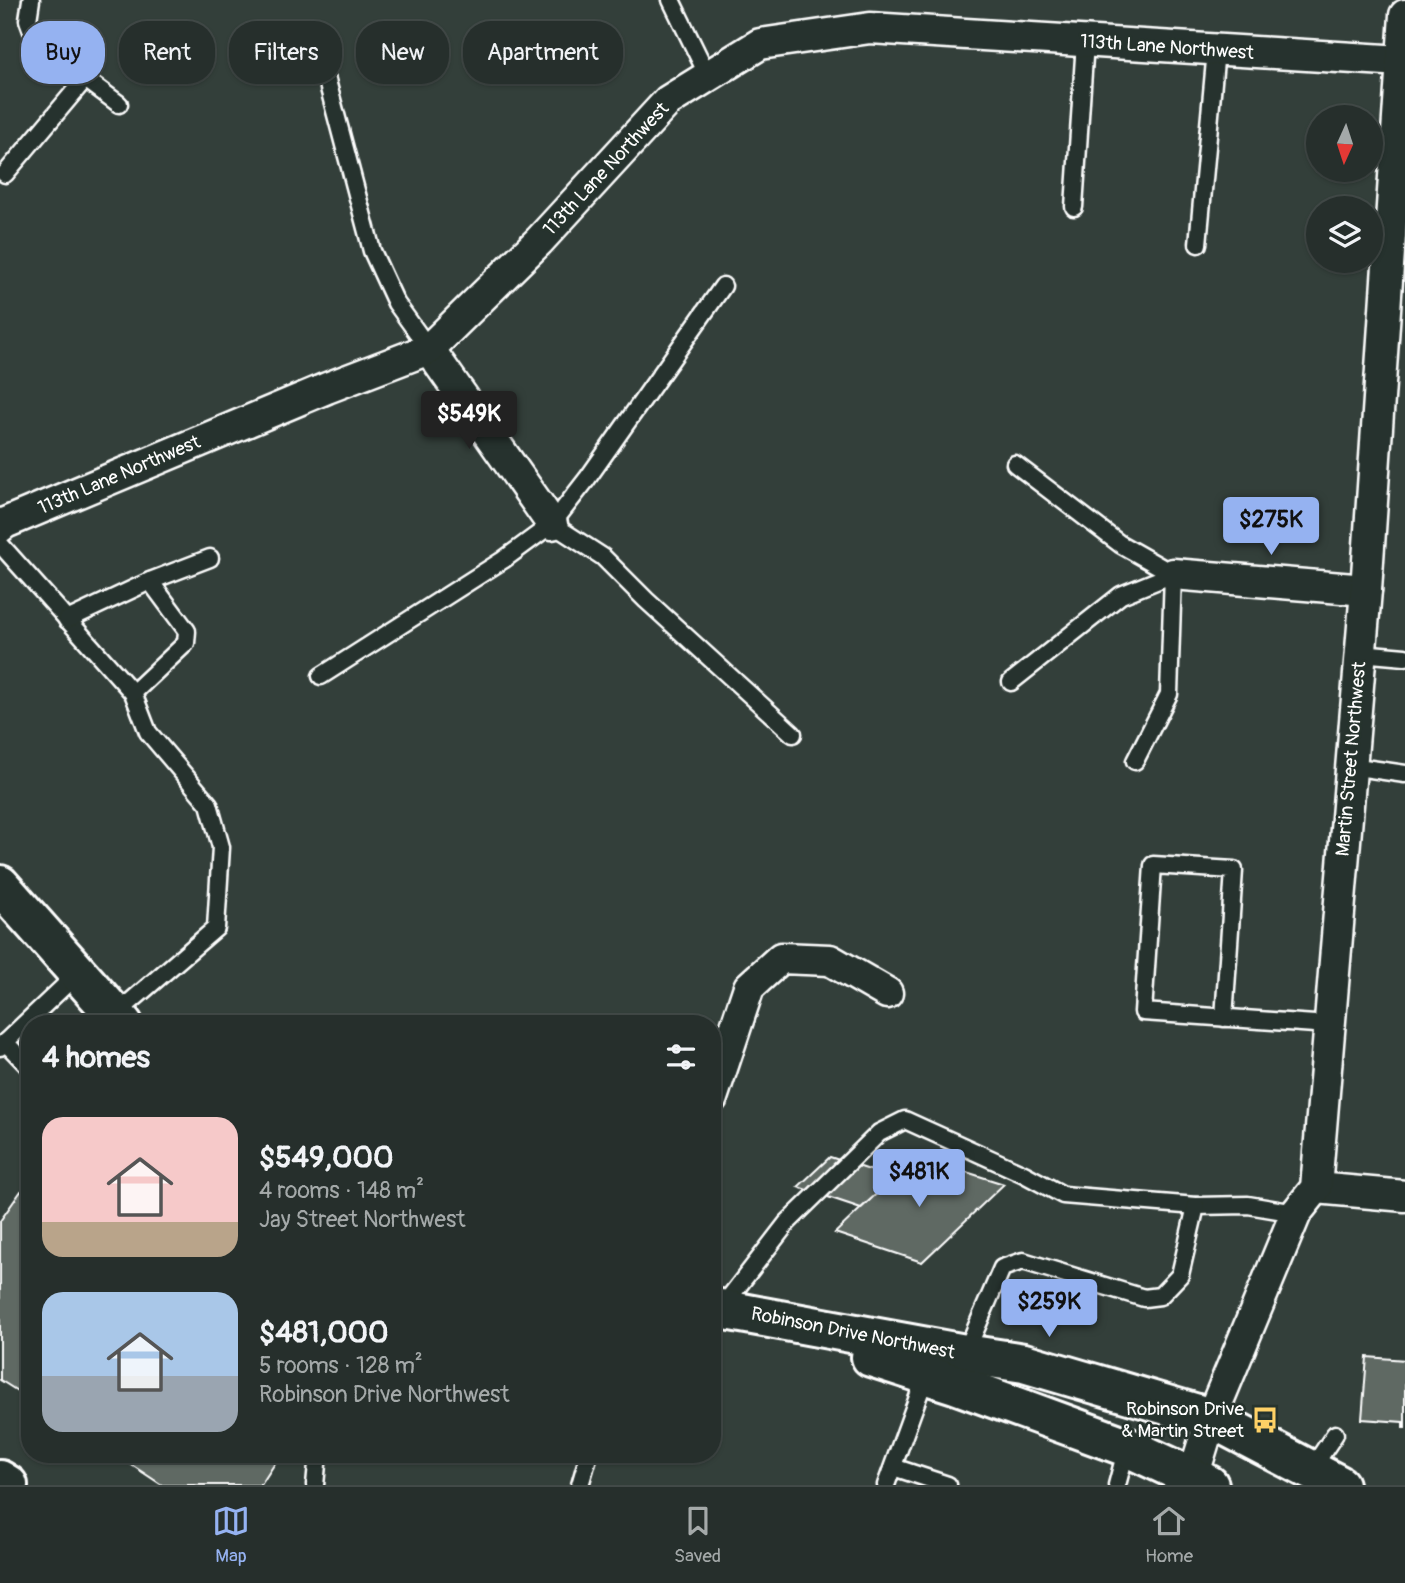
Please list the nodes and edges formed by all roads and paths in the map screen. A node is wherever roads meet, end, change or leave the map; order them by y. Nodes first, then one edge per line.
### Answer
1 (31, 0) edge
2 (671, 0) edge
3 (1405, 15) edge
4 (28, 21) edge
5 (1085, 42) junction
6 (1216, 50) junction
7 (1402, 61) junction
8 (708, 76) junction
9 (81, 84) edge
10 (92, 84) edge
11 (328, 84) edge
12 (119, 104) dead end
13 (1402, 118) edge
14 (5, 174) dead end
15 (1074, 207) dead end
16 (1198, 244) dead end
17 (723, 286) dead end
18 (1395, 316) edge
19 (429, 349) junction
20 (1015, 464) dead end
21 (552, 524) junction
22 (0, 527) edge
23 (0, 544) edge
24 (210, 558) dead end
25 (1173, 574) junction
26 (150, 581) junction
27 (1366, 590) junction
28 (67, 620) junction
29 (1360, 653) junction
30 (1405, 657) edge
31 (321, 676) dead end
32 (1011, 682) dead end
33 (133, 693) junction
34 (793, 734) dead end
35 (1135, 761) dead end
36 (1350, 766) junction
37 (1405, 774) edge
38 (0, 885) edge
39 (78, 973) junction
40 (887, 993) dead end
41 (33, 1015) edge
42 (115, 1015) edge
43 (123, 1015) edge
44 (1223, 1018) junction
45 (1329, 1025) junction
46 (21, 1026) edge
47 (2, 1044) edge
48 (21, 1060) edge
49 (721, 1071) edge
50 (1316, 1188) junction
51 (1405, 1196) edge
52 (1196, 1206) junction
53 (1296, 1213) junction
54 (721, 1301) edge
55 (721, 1308) edge
56 (721, 1309) edge
57 (965, 1354) junction
58 (926, 1375) junction
59 (1211, 1418) junction
60 (1335, 1434) dead end
61 (1127, 1447) junction
62 (317, 1463) edge
63 (586, 1463) edge
64 (893, 1467) junction
65 (1325, 1478) edge
66 (0, 1480) edge
67 (1201, 1481) edge
68 (8, 1485) edge
69 (315, 1485) edge
70 (580, 1485) edge
71 (886, 1485) edge
72 (948, 1485) edge
73 (1117, 1485) edge

1 - 4 lane
2 - 8 lane
3 - 7 street, Martin Street Northwest
5 - 6 street, 113th Lane Northwest
5 - 8 street, 113th Lane Northwest
5 - 15 lane
6 - 7 street, 113th Lane Northwest
6 - 16 lane
7 - 13 street, Martin Street Northwest
8 - 19 street, 113th Lane Northwest
9 - 14 lane
10 - 12 lane
11 - 19 lane
13 - 18 street, Martin Street Northwest
17 - 21 lane
18 - 27 street, Martin Street Northwest
19 - 21 street
19 - 22 street, 113th Lane Northwest
20 - 25 lane
21 - 31 lane
21 - 34 lane
23 - 28 lane
24 - 26 lane
25 - 27 street
25 - 32 lane
25 - 35 lane
26 - 28 lane
26 - 33 lane
27 - 29 street, Martin Street Northwest
28 - 33 lane
29 - 30 lane
29 - 36 street, Martin Street Northwest
33 - 43 lane
36 - 37 lane
36 - 45 street, Martin Street Northwest
38 - 39 main road
39 - 41 lane
39 - 42 main road
40 - 49 street
44 - 44 lane
44 - 45 lane
45 - 50 street, Martin Street Northwest
46 - 47 lane
47 - 48 lane
50 - 51 street
50 - 53 street
52 - 53 lane
52 - 54 lane
52 - 57 lane
53 - 59 street
55 - 57 main road, Robinson Drive Northwest
56 - 58 main road, Robinson Drive Northwest
57 - 59 main road, Robinson Drive Northwest
58 - 61 main road, Robinson Drive Northwest
58 - 64 lane
59 - 65 main road, Robinson Drive Northwest
59 - 67 street
60 - 65 lane
61 - 67 main road, Robinson Drive Northwest
61 - 73 lane
62 - 69 lane
63 - 70 lane
64 - 71 lane
64 - 72 lane
66 - 68 main road

